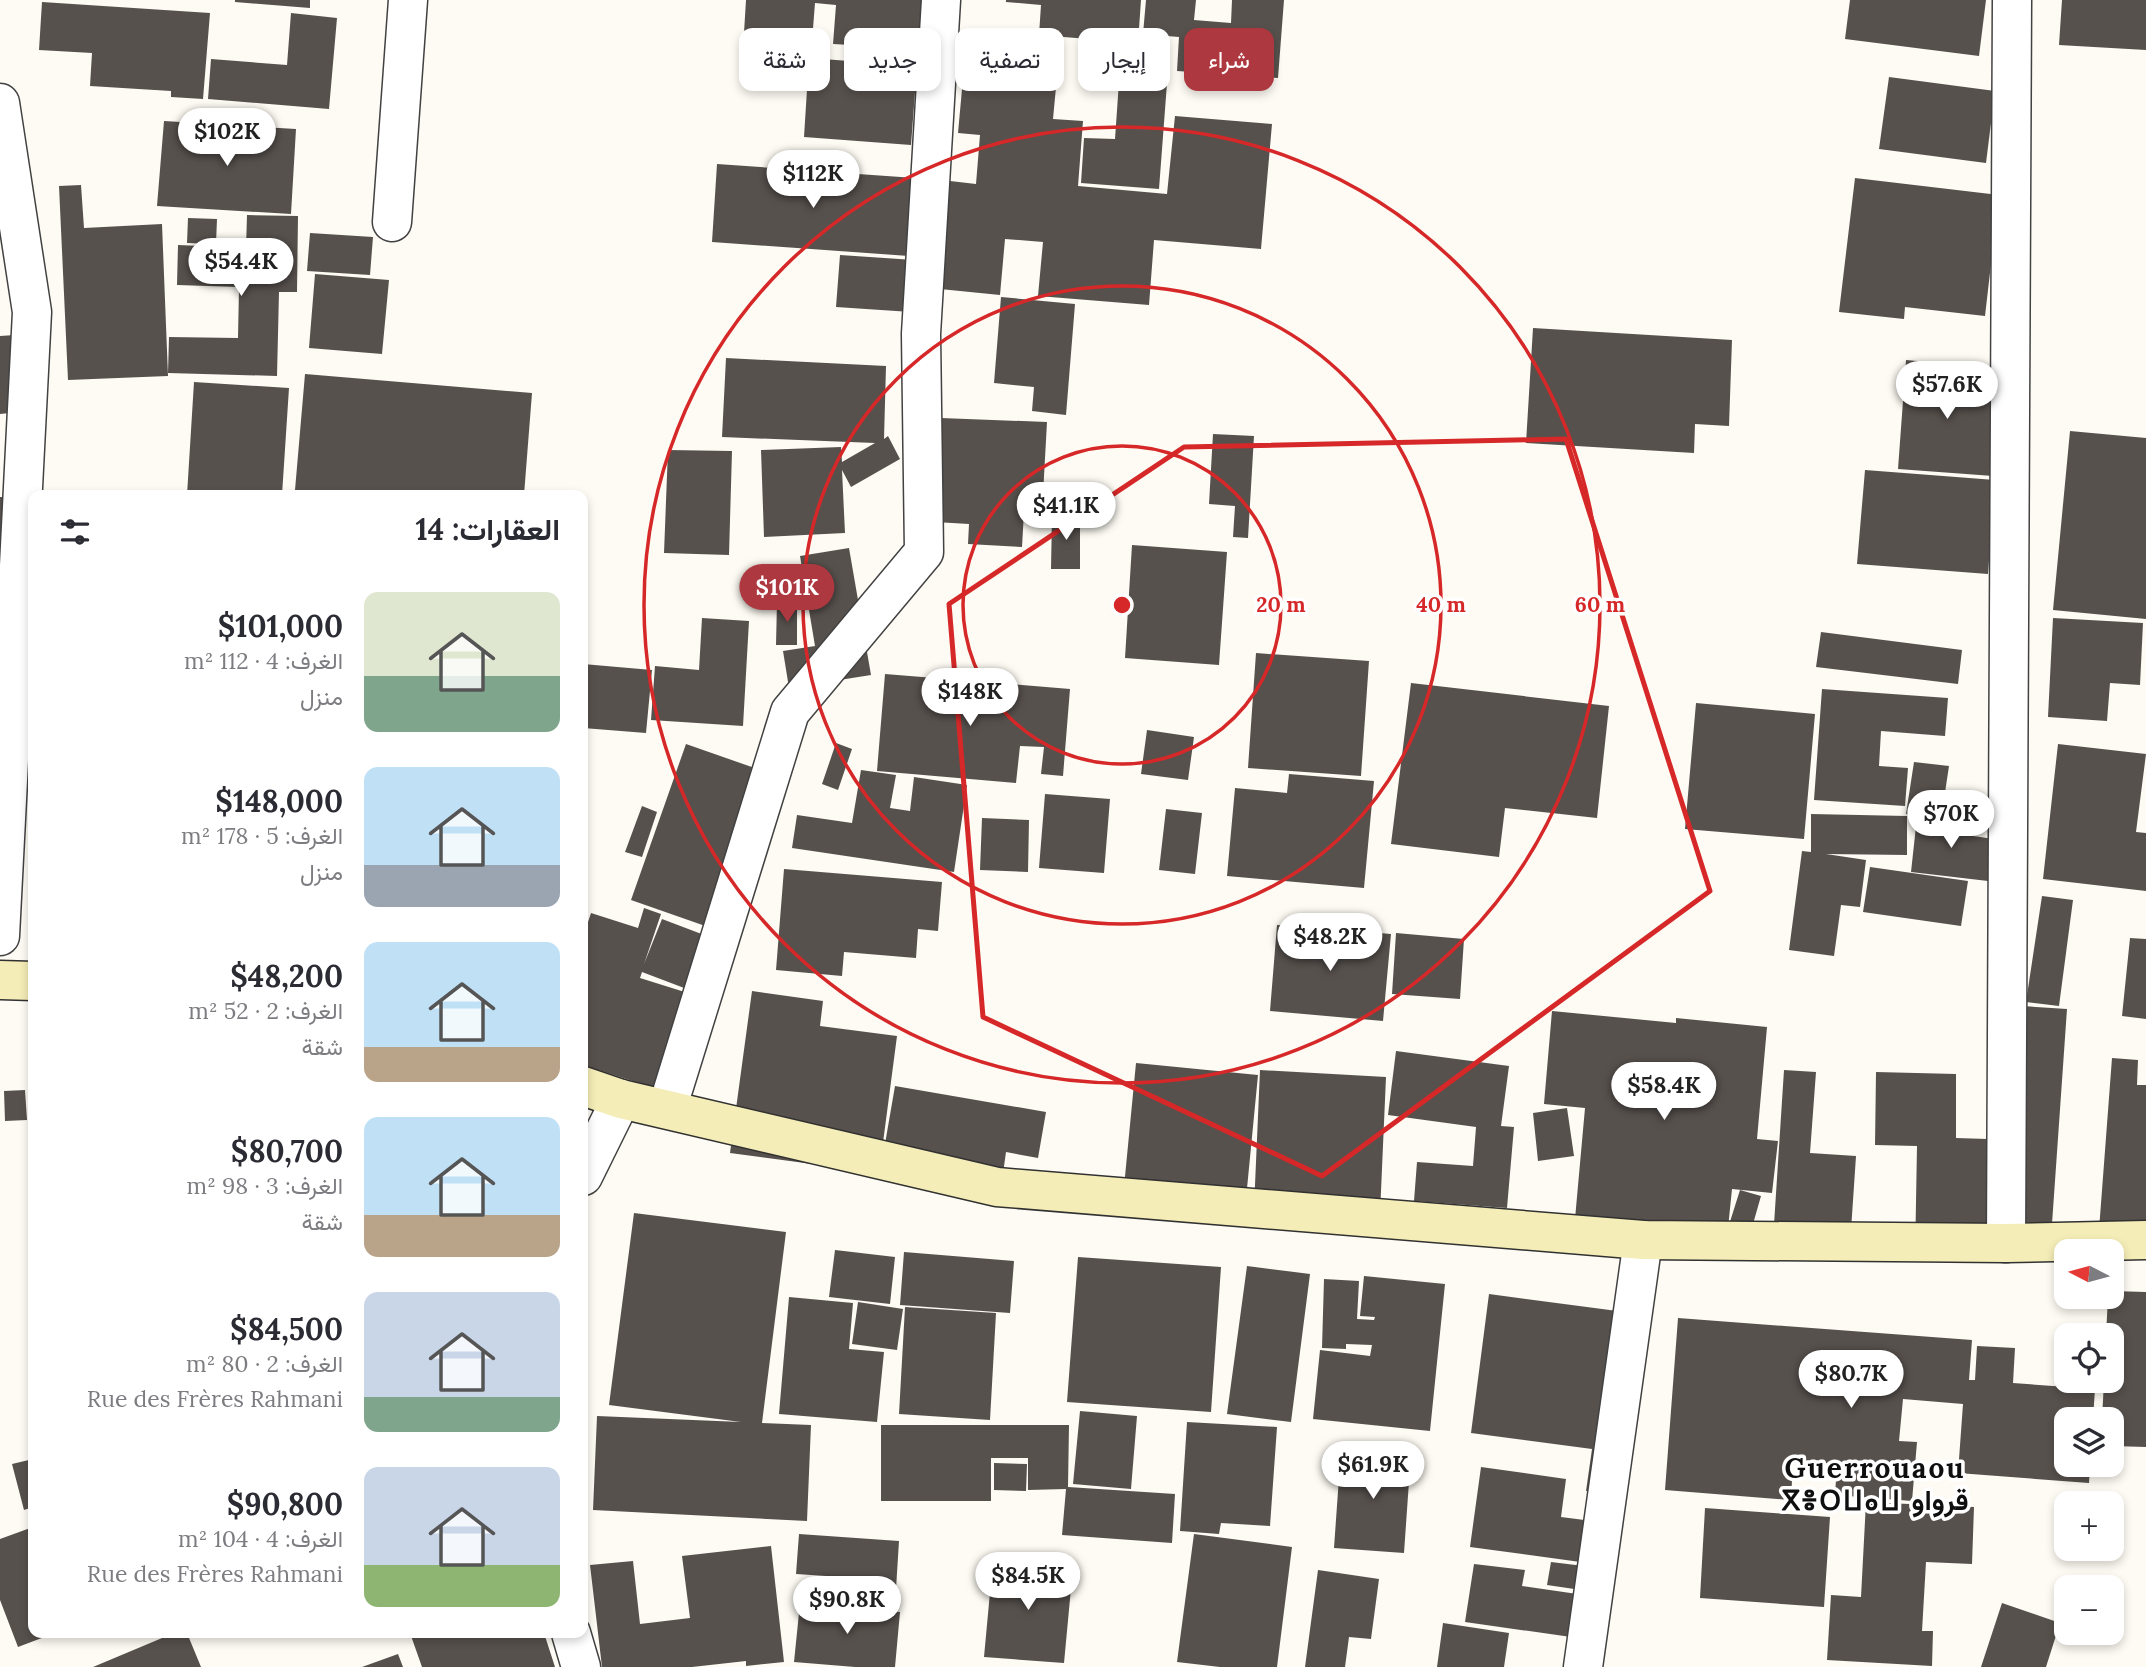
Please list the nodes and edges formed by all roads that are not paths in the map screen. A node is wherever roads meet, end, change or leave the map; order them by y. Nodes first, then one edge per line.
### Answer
1 (408, 0) edge
2 (941, 0) edge
3 (2012, 0) edge
4 (0, 103) edge
5 (392, 222) dead end
6 (0, 936) edge
7 (0, 980) edge
8 (28, 981) edge
9 (588, 1088) edge
10 (621, 1099) junction
11 (667, 1110) junction
12 (588, 1166) edge
13 (1643, 1240) junction
14 (2146, 1240) edge
15 (2006, 1243) junction
16 (572, 1638) edge
17 (581, 1667) edge
18 (1583, 1667) edge

1 - 5 street
2 - 11 street
3 - 15 street
4 - 6 street
7 - 8 main road
9 - 10 main road
10 - 11 main road
10 - 12 street
11 - 13 main road
13 - 15 main road
13 - 18 street
14 - 15 main road
16 - 17 street

